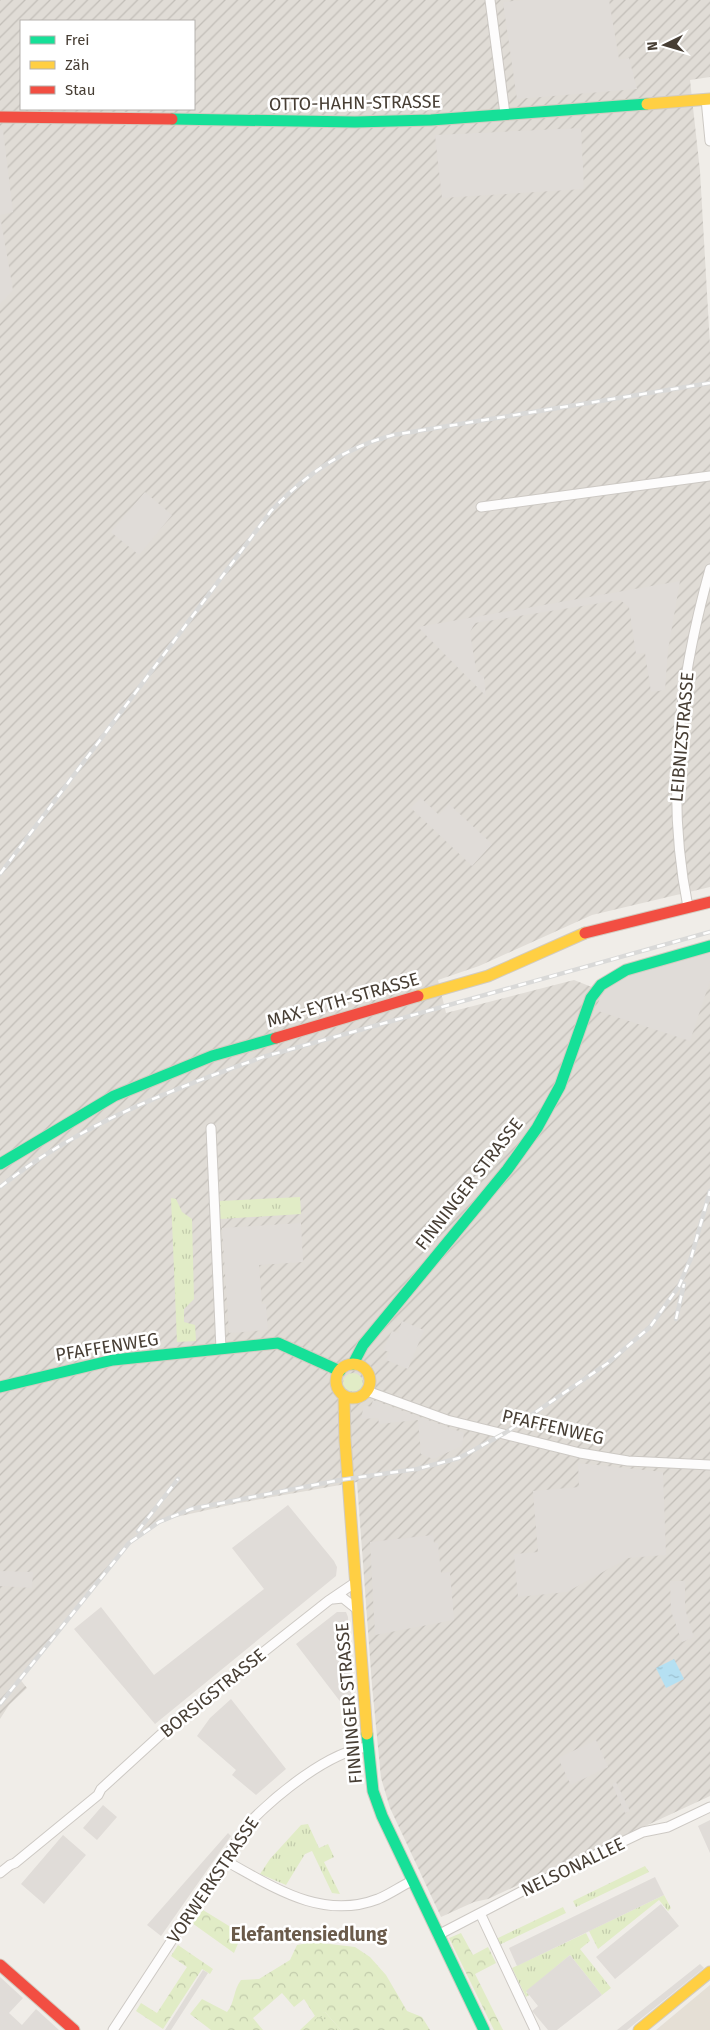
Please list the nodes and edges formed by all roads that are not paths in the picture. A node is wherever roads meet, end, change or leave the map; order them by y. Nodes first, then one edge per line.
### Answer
1 (490, 0) edge
2 (708, 99) edge
3 (505, 114) junction
4 (0, 116) edge
5 (710, 141) edge
6 (710, 476) edge
7 (481, 507) dead end
8 (710, 569) edge
9 (710, 902) edge
10 (688, 907) junction
11 (710, 946) edge
12 (211, 1128) dead end
13 (0, 1164) edge
14 (221, 1348) junction
15 (357, 1365) junction
16 (338, 1374) junction
17 (0, 1386) edge
18 (368, 1389) junction
19 (346, 1396) junction
20 (710, 1465) edge
21 (356, 1582) junction
22 (328, 1601) junction
23 (358, 1610) junction
24 (368, 1748) junction
25 (710, 1807) edge
26 (224, 1860) junction
27 (0, 1873) edge
28 (412, 1881) junction
29 (480, 1913) junction
30 (438, 1935) junction
31 (0, 1965) edge
32 (710, 1972) edge
33 (74, 2030) edge
34 (113, 2030) edge
35 (484, 2030) edge
36 (535, 2030) edge
37 (639, 2030) edge

1 - 3 street
2 - 3 street, OTTO-HAHN-STRASSE
2 - 5 street
3 - 4 street, OTTO-HAHN-STRASSE
6 - 7 street
8 - 10 street, LEIBNIZSTRASSE
9 - 10 street, MAX-EYTH-STRASSE
10 - 13 street, MAX-EYTH-STRASSE
11 - 15 street, FINNINGER STRASSE
12 - 14 street
14 - 16 street, PFAFFENWEG
14 - 17 street, PFAFFENWEG
15 - 16 street
15 - 18 street
16 - 19 street, FINNINGER STRASSE
18 - 19 street
18 - 20 street, PFAFFENWEG
19 - 21 street, FINNINGER STRASSE
21 - 22 street, BORSIGSTRASSE
21 - 23 street, FINNINGER STRASSE
22 - 23 street
22 - 27 street, BORSIGSTRASSE
23 - 24 street, FINNINGER STRASSE
24 - 26 street, VORWERKSTRASSE
24 - 28 street, FINNINGER STRASSE
25 - 29 street, NELSONALLEE
26 - 28 street
26 - 34 street, VORWERKSTRASSE
28 - 30 street, FINNINGER STRASSE
29 - 30 street, NELSONALLEE
29 - 36 street
30 - 35 street, FINNINGER STRASSE
31 - 33 street
32 - 37 street

